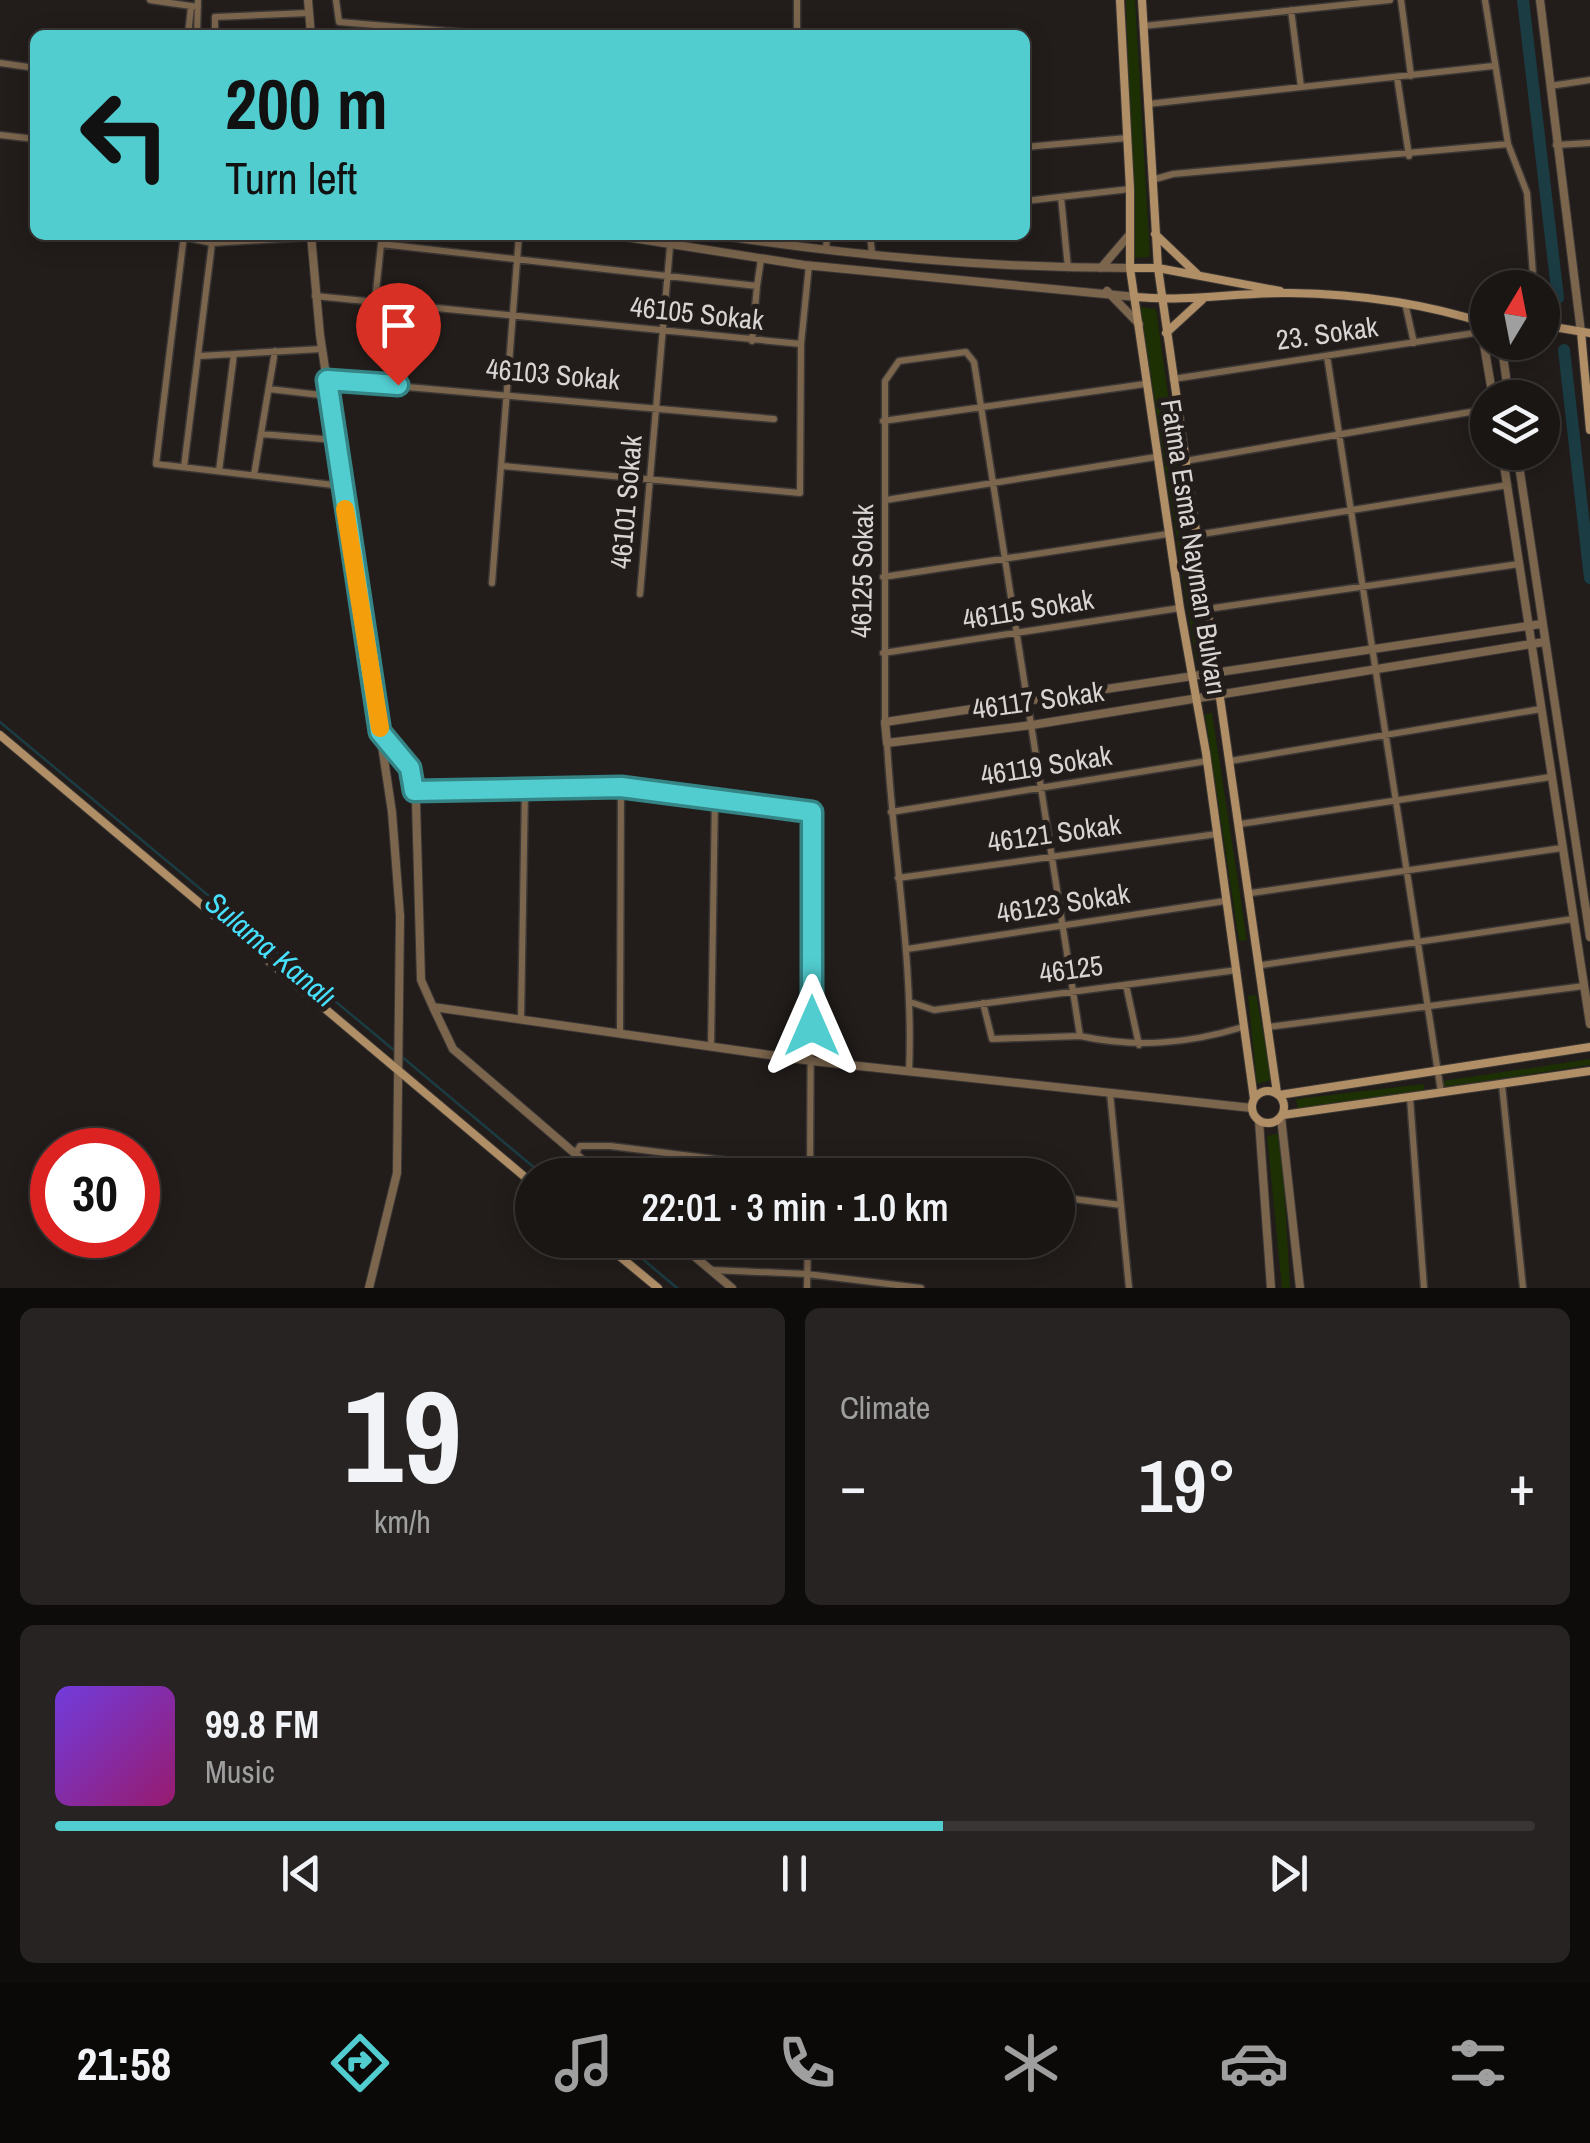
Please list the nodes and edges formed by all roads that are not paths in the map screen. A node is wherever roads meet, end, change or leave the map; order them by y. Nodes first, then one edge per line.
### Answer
1 (150, 0) edge
2 (308, 0) edge
3 (336, 0) edge
4 (797, 0) edge
5 (1120, 0) edge
6 (1142, 0) edge
7 (1390, 0) edge
8 (1401, 0) edge
9 (1485, 0) edge
10 (1540, 0) edge
11 (1301, 4) edge
12 (196, 5) edge
13 (1291, 10) junction
14 (309, 13) junction
15 (1144, 26) junction
16 (189, 30) edge
17 (216, 30) edge
18 (310, 30) edge
19 (436, 30) edge
20 (797, 30) edge
21 (0, 62) edge
22 (1493, 66) junction
23 (30, 67) edge
24 (1411, 76) junction
25 (1397, 77) junction
26 (1590, 80) edge
27 (1550, 86) junction
28 (1301, 87) junction
29 (1146, 104) junction
30 (0, 135) edge
31 (30, 138) edge
32 (1127, 138) junction
33 (1590, 143) edge
34 (1508, 144) junction
35 (1556, 145) junction
36 (1030, 147) edge
37 (1409, 156) junction
38 (1151, 181) junction
39 (1130, 188) junction
40 (1060, 197) junction
41 (1030, 200) edge
42 (1130, 234) junction
43 (1155, 234) junction
44 (184, 240) edge
45 (200, 240) edge
46 (238, 240) edge
47 (311, 240) edge
48 (382, 240) edge
49 (518, 240) edge
50 (670, 240) edge
51 (750, 240) edge
52 (801, 240) edge
53 (827, 240) edge
54 (871, 240) edge
55 (212, 243) junction
56 (802, 248) junction
57 (826, 250) junction
58 (872, 253) junction
59 (761, 259) junction
60 (516, 260) junction
61 (809, 266) junction
62 (1068, 268) junction
63 (1101, 268) junction
64 (1130, 268) junction
65 (1158, 268) junction
66 (1533, 270) edge
67 (1197, 274) junction
68 (666, 276) junction
69 (757, 286) junction
70 (1107, 291) junction
71 (1289, 293) junction
72 (316, 296) junction
73 (1136, 297) junction
74 (1204, 297) junction
75 (1162, 300) junction
76 (375, 301) junction
77 (1405, 302) junction
78 (511, 316) junction
79 (1139, 324) junction
80 (1470, 324) edge
81 (1560, 328) edge
82 (662, 331) junction
83 (1470, 332) edge
84 (1586, 332) edge
85 (1166, 333) junction
86 (752, 341) junction
87 (1414, 343) junction
88 (801, 344) junction
89 (322, 348) junction
90 (275, 352) junction
91 (234, 354) junction
92 (199, 356) junction
93 (1327, 356) junction
94 (327, 380) junction
95 (1172, 380) junction
96 (1146, 384) junction
97 (268, 389) junction
98 (504, 392) junction
99 (329, 396) junction
100 (657, 406) junction
101 (981, 407) junction
102 (1470, 412) edge
103 (774, 420) dead end
104 (883, 421) junction
105 (1590, 430) edge
106 (261, 434) junction
107 (1339, 434) junction
108 (335, 440) junction
109 (1156, 457) junction
110 (1185, 461) junction
111 (502, 466) junction
112 (184, 467) junction
113 (1505, 470) edge
114 (1520, 470) edge
115 (219, 471) junction
116 (254, 476) junction
117 (650, 478) junction
118 (994, 484) junction
119 (1508, 485) junction
120 (342, 486) junction
121 (886, 500) junction
122 (1351, 510) junction
123 (1168, 534) junction
124 (1196, 536) junction
125 (1006, 560) junction
126 (1519, 564) junction
127 (883, 578) junction
128 (492, 583) dead end
129 (1363, 586) junction
130 (640, 594) dead end
131 (1180, 608) junction
132 (1207, 609) junction
133 (1541, 624) junction
134 (1528, 626) junction
135 (1018, 634) junction
136 (1544, 642) junction
137 (1531, 644) junction
138 (1372, 651) junction
139 (883, 653) junction
140 (1375, 667) junction
141 (1218, 674) junction
142 (1191, 677) junction
143 (1221, 692) junction
144 (1195, 698) junction
145 (1028, 701) junction
146 (1541, 709) junction
147 (886, 722) junction
148 (1032, 725) junction
149 (380, 732) junction
150 (0, 735) edge
151 (1386, 735) junction
152 (887, 743) junction
153 (1207, 761) junction
154 (1230, 761) junction
155 (1552, 777) junction
156 (621, 787) junction
157 (526, 789) junction
158 (1042, 790) junction
159 (414, 791) junction
160 (716, 796) junction
161 (1396, 801) junction
162 (891, 812) junction
163 (1240, 824) junction
164 (1217, 834) junction
165 (1562, 848) junction
166 (1051, 855) junction
167 (1406, 870) junction
168 (898, 878) junction
169 (1251, 893) junction
170 (1225, 900) junction
171 (1573, 920) junction
172 (1063, 926) junction
173 (1590, 936) edge
174 (1418, 942) junction
175 (906, 949) junction
176 (1262, 965) junction
177 (1237, 970) junction
178 (1126, 985) junction
179 (1584, 986) junction
180 (1072, 992) junction
181 (912, 1003) junction
182 (983, 1004) junction
183 (433, 1006) junction
184 (1427, 1006) junction
185 (521, 1019) junction
186 (1590, 1024) edge
187 (1242, 1027) junction
188 (1268, 1027) junction
189 (620, 1034) junction
190 (1080, 1036) junction
191 (1139, 1045) junction
192 (712, 1046) junction
193 (1590, 1047) edge
194 (812, 1061) junction
195 (1437, 1070) junction
196 (1590, 1071) edge
197 (910, 1072) junction
198 (398, 1074) junction
199 (1502, 1085) junction
200 (1110, 1094) junction
201 (1278, 1094) junction
202 (1441, 1094) junction
203 (1410, 1098) junction
204 (1253, 1103) junction
205 (1282, 1116) junction
206 (1259, 1120) junction
207 (575, 1154) junction
208 (580, 1158) edge
209 (699, 1158) edge
210 (810, 1158) edge
211 (515, 1170) edge
212 (1075, 1199) edge
213 (1120, 1205) junction
214 (622, 1258) edge
215 (696, 1258) edge
216 (807, 1258) edge
217 (710, 1270) junction
218 (807, 1274) junction
219 (370, 1288) edge
220 (658, 1288) edge
221 (732, 1288) edge
222 (807, 1288) edge
223 (921, 1288) edge
224 (1128, 1288) edge
225 (1271, 1288) edge
226 (1300, 1288) edge
227 (1424, 1288) edge
228 (1522, 1288) edge

1 - 12 street
2 - 14 street
3 - 19 street
4 - 20 street
5 - 32 main road, Fatma Esma Nayman Bulvarı
6 - 15 main road, Fatma Esma Nayman Bulvarı
7 - 11 street
8 - 24 street
9 - 22 street
10 - 27 street
11 - 13 street
12 - 16 street
13 - 15 street
13 - 28 street
14 - 17 street
14 - 18 street
15 - 29 main road, Fatma Esma Nayman Bulvarı
21 - 23 street
22 - 24 street
22 - 34 street
24 - 25 street
25 - 28 street
25 - 37 street
26 - 27 street
27 - 35 street
28 - 29 street
29 - 38 main road, Fatma Esma Nayman Bulvarı
30 - 31 street
32 - 36 street
32 - 39 main road, Fatma Esma Nayman Bulvarı
33 - 35 street
34 - 37 street
34 - 66 street
35 - 84 street
37 - 38 street
38 - 43 main road, Fatma Esma Nayman Bulvarı
39 - 40 street
39 - 42 main road, Fatma Esma Nayman Bulvarı
40 - 41 street
40 - 62 street
42 - 63 street
42 - 64 main road, Fatma Esma Nayman Bulvarı
43 - 65 main road, Fatma Esma Nayman Bulvarı
43 - 67 main road
44 - 112 street
45 - 55 street
46 - 55 street
47 - 72 street
48 - 60 street
48 - 76 street
49 - 60 street
50 - 59 street
50 - 68 street, 46101 Sokak
51 - 56 street
52 - 56 street
53 - 57 street
54 - 58 street
55 - 92 street
56 - 57 street
57 - 58 street
58 - 62 street
59 - 61 street
59 - 69 street
60 - 68 street
60 - 78 street
61 - 70 street
61 - 88 street, 46105 Sokak
62 - 63 street
63 - 64 street
64 - 65 main road
64 - 73 main road, Fatma Esma Nayman Bulvarı
65 - 67 main road
65 - 75 main road, Fatma Esma Nayman Bulvarı
67 - 71 main road
68 - 69 street
68 - 82 street, 46101 Sokak
69 - 86 street
70 - 73 street
70 - 79 street
71 - 74 main road
71 - 77 main road
72 - 76 street, 46105 Sokak
72 - 89 street
73 - 75 main road
73 - 79 main road, Fatma Esma Nayman Bulvarı
74 - 75 main road
74 - 85 main road
75 - 85 main road, Fatma Esma Nayman Bulvarı
76 - 78 street, 46105 Sokak
77 - 80 main road
77 - 87 street
78 - 82 street, 46105 Sokak
78 - 98 street
79 - 96 main road, Fatma Esma Nayman Bulvarı
81 - 84 main road
82 - 86 street, 46105 Sokak
82 - 100 street, 46101 Sokak
83 - 87 street, 23. Sokak
84 - 105 main road
85 - 95 main road, Fatma Esma Nayman Bulvarı
86 - 88 street, 46105 Sokak
87 - 93 street, 23. Sokak
88 - 117 street
89 - 90 street
89 - 94 street
90 - 91 street
90 - 97 street
91 - 92 street
91 - 115 street
92 - 112 street
93 - 95 street, 23. Sokak
93 - 107 street
94 - 98 street, 46103 Sokak
94 - 99 street
95 - 110 main road, Fatma Esma Nayman Bulvarı
96 - 101 street
96 - 109 main road, Fatma Esma Nayman Bulvarı
97 - 99 street
97 - 106 street
98 - 100 street, 46103 Sokak
98 - 111 street
99 - 108 street
100 - 103 street, 46103 Sokak
100 - 117 street, 46101 Sokak
101 - 104 street
101 - 104 street, 46125 Sokak
101 - 118 street
102 - 107 street
104 - 121 street, 46125 Sokak
106 - 108 street
106 - 116 street
107 - 110 street
107 - 122 street
108 - 120 street
109 - 118 street
109 - 123 main road, Fatma Esma Nayman Bulvarı
110 - 124 main road, Fatma Esma Nayman Bulvarı
111 - 117 street
111 - 128 street
112 - 115 street
113 - 119 street
114 - 133 street
115 - 116 street
116 - 120 street
117 - 130 street, 46101 Sokak
118 - 121 street
118 - 125 street
119 - 122 street
119 - 126 street
120 - 149 street
121 - 127 street, 46125 Sokak
122 - 124 street
122 - 129 street
123 - 125 street
123 - 131 main road, Fatma Esma Nayman Bulvarı
124 - 132 main road, Fatma Esma Nayman Bulvarı
125 - 127 street
125 - 135 street
126 - 129 street
126 - 134 street
127 - 139 street, 46125 Sokak
129 - 132 street
129 - 138 street
131 - 135 street, 46115 Sokak
131 - 142 main road, Fatma Esma Nayman Bulvarı
132 - 141 main road, Fatma Esma Nayman Bulvarı
133 - 134 street, 46117 Sokak
133 - 136 street
134 - 137 street
134 - 138 street, 46117 Sokak
135 - 139 street, 46115 Sokak
135 - 145 street
136 - 137 street, 46117 Sokak
136 - 173 street
137 - 140 street, 46117 Sokak
137 - 146 street
138 - 140 street
138 - 141 street, 46117 Sokak
139 - 147 street, 46125 Sokak
140 - 143 street, 46117 Sokak
140 - 151 street
141 - 142 street, 46117 Sokak
141 - 143 main road, Fatma Esma Nayman Bulvarı
142 - 144 main road, Fatma Esma Nayman Bulvarı
142 - 145 street, 46117 Sokak
143 - 144 street, 46117 Sokak
143 - 154 main road, Fatma Esma Nayman Bulvarı
144 - 148 street, 46117 Sokak
144 - 153 main road, Fatma Esma Nayman Bulvarı
145 - 147 street, 46117 Sokak
145 - 148 street
146 - 151 street
146 - 155 street
147 - 152 street
148 - 152 street, 46117 Sokak
148 - 158 street
149 - 159 street
149 - 198 street
150 - 198 main road
151 - 154 street
151 - 161 street
152 - 162 street
153 - 158 street, 46119 Sokak
153 - 164 main road, Fatma Esma Nayman Bulvarı
154 - 163 main road, Fatma Esma Nayman Bulvarı
155 - 161 street
155 - 165 street
156 - 157 street
156 - 160 street
156 - 189 street
157 - 159 street
157 - 185 street
158 - 162 street, 46119 Sokak
158 - 166 street
159 - 183 street
160 - 192 street
160 - 194 street
161 - 163 street
161 - 167 street
162 - 168 street
163 - 169 main road, Fatma Esma Nayman Bulvarı
164 - 166 street, 46121 Sokak
164 - 170 main road, Fatma Esma Nayman Bulvarı
165 - 167 street
165 - 171 street
166 - 168 street, 46121 Sokak
166 - 172 street
167 - 169 street
167 - 174 street
168 - 175 street
169 - 176 main road, Fatma Esma Nayman Bulvarı
170 - 172 street, 46123 Sokak
170 - 177 main road, Fatma Esma Nayman Bulvarı
171 - 174 street
171 - 179 street
172 - 175 street, 46123 Sokak
172 - 180 street
174 - 176 street
174 - 184 street
175 - 181 street
176 - 188 main road, Fatma Esma Nayman Bulvarı
177 - 178 street, 46125
177 - 187 main road, Fatma Esma Nayman Bulvarı
178 - 180 street, 46125
178 - 191 street
179 - 184 street
179 - 186 street
180 - 182 street, 46125
180 - 190 street
181 - 182 street, 46125
181 - 197 street
182 - 190 street
183 - 185 street
183 - 207 street
184 - 188 street
184 - 195 street
185 - 189 street
187 - 191 street
187 - 204 main road, Fatma Esma Nayman Bulvarı
188 - 201 main road, Fatma Esma Nayman Bulvarı
189 - 192 street
190 - 191 street
192 - 194 street
193 - 195 main road
194 - 197 street
194 - 210 street
195 - 201 main road
195 - 202 street
196 - 199 main road
197 - 200 street
198 - 211 main road
198 - 219 street
199 - 202 main road
199 - 228 street
200 - 204 street
200 - 213 street
201 - 204 main road
201 - 205 main road
202 - 203 main road
203 - 205 main road
203 - 227 street
204 - 206 main road
205 - 206 main road
205 - 226 street
206 - 225 street
207 - 208 street
207 - 209 street
212 - 213 street
213 - 224 street
214 - 220 main road
215 - 217 street
216 - 218 street
217 - 218 street
217 - 221 street
218 - 222 street
218 - 223 street

